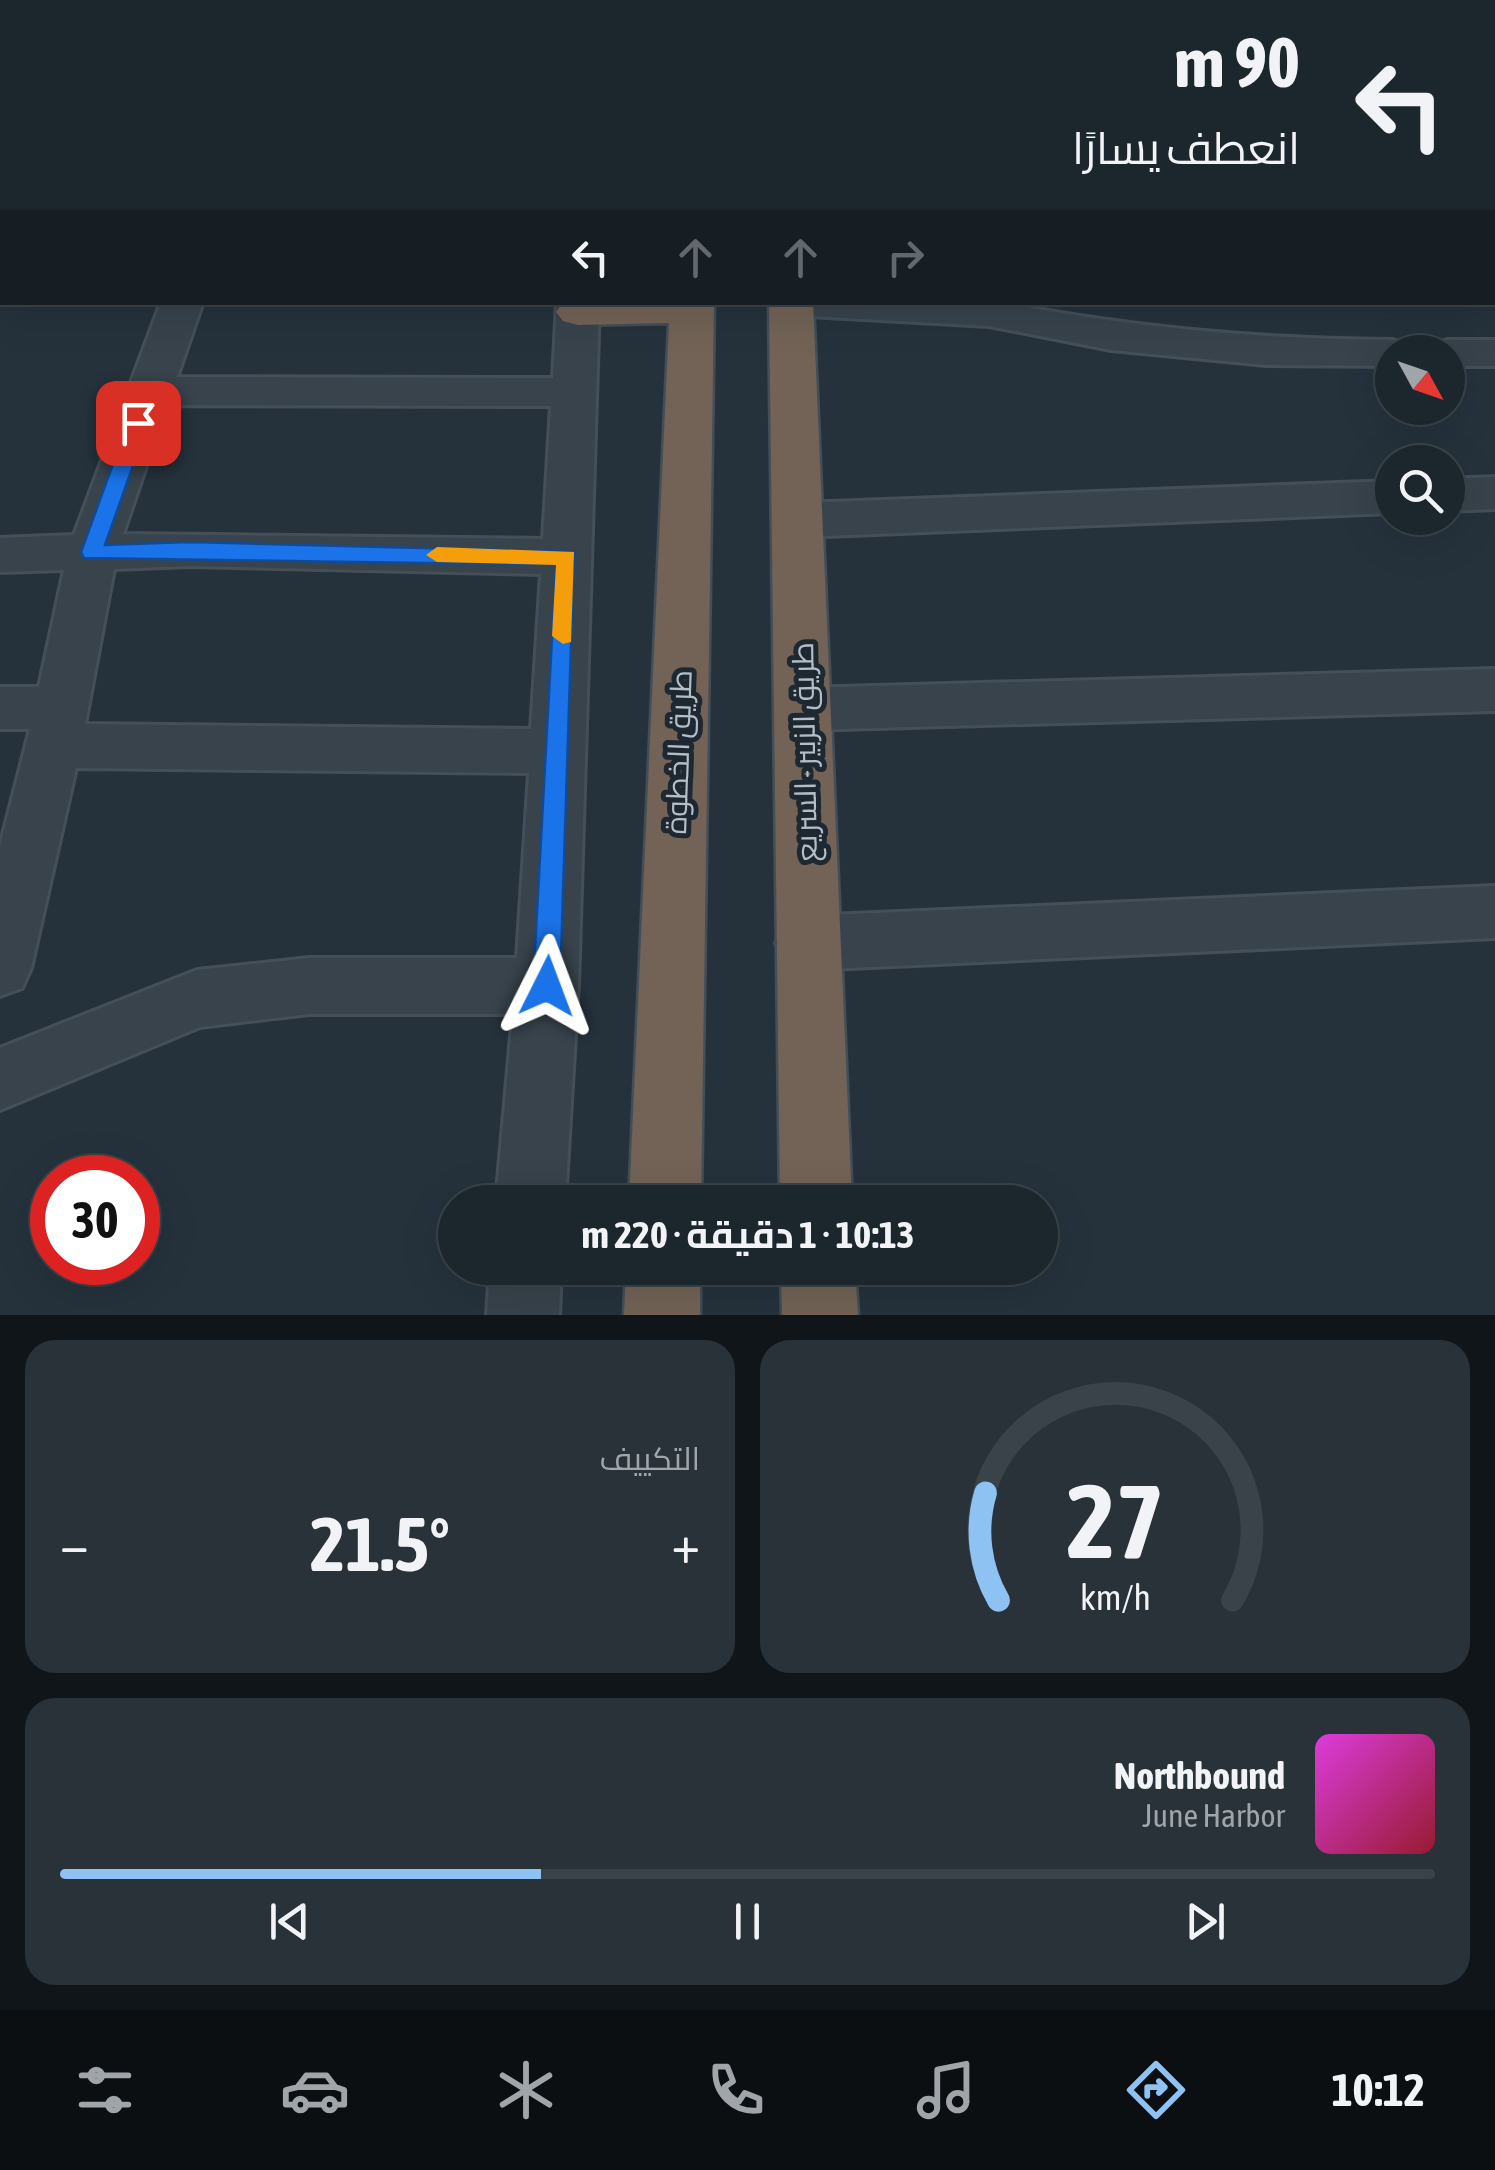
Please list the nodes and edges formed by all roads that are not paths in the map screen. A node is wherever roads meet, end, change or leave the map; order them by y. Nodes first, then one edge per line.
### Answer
1 (181, 305) edge
2 (792, 305) edge
3 (831, 305) edge
4 (691, 306) edge
5 (578, 307) edge
6 (1375, 352) edge
7 (1465, 353) edge
8 (1495, 353) edge
9 (150, 391) junction
10 (574, 392) junction
11 (1495, 493) edge
12 (1465, 494) edge
13 (1375, 498) edge
14 (802, 520) junction
15 (92, 552) junction
16 (0, 555) edge
17 (567, 557) junction
18 (1495, 690) edge
19 (0, 708) edge
20 (804, 709) junction
21 (57, 727) junction
22 (558, 751) junction
23 (1495, 912) edge
24 (806, 943) junction
25 (0, 968) edge
26 (547, 986) junction
27 (0, 1079) edge
28 (532, 1185) edge
29 (665, 1185) edge
30 (815, 1185) edge
31 (525, 1285) edge
32 (663, 1285) edge
33 (819, 1285) edge
34 (523, 1315) edge
35 (662, 1315) edge
36 (820, 1315) edge

1 - 9 street
2 - 14 highway, طريق الزبير - السريع
3 - 6 street
4 - 5 highway
4 - 29 highway, طريق الخطوة
5 - 10 street
7 - 8 street
9 - 10 street
9 - 15 street
10 - 17 street
11 - 12 street
13 - 14 street
14 - 20 highway, طريق الزبير - السريع
15 - 16 street
15 - 17 street
15 - 21 street
17 - 22 street
18 - 20 street
19 - 21 street
20 - 24 highway, طريق الزبير - السريع
21 - 22 street
21 - 25 street
22 - 26 street
23 - 24 street
24 - 30 highway, طريق الزبير - السريع
26 - 27 street
26 - 28 street
31 - 34 street
32 - 35 highway
33 - 36 highway

